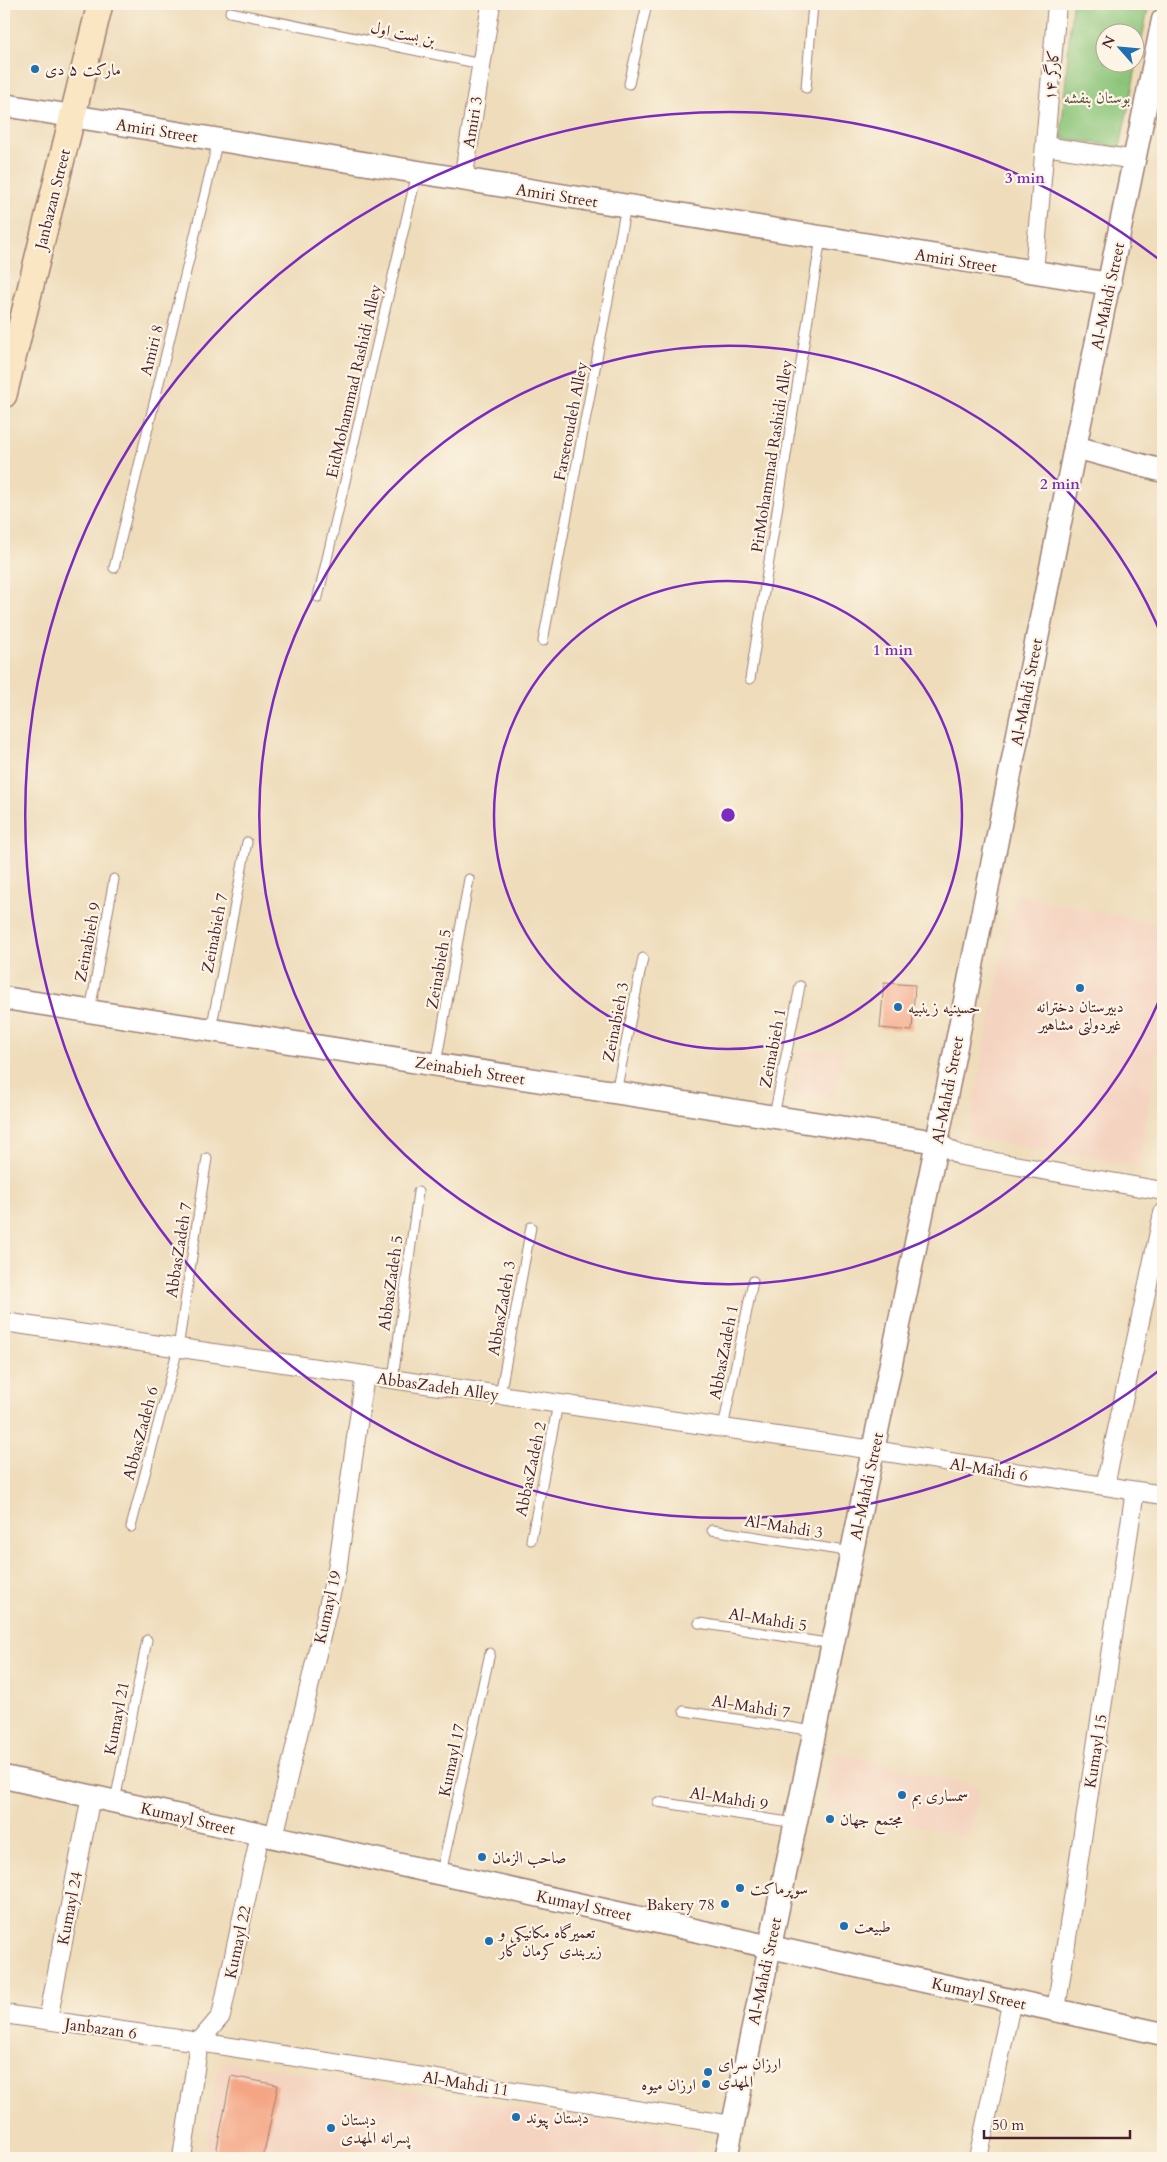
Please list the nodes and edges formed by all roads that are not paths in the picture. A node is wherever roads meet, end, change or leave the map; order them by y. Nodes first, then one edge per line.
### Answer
1 (100, 4) edge
2 (491, 4) edge
3 (647, 4) edge
4 (813, 4) edge
5 (1057, 4) edge
6 (230, 12) dead end
7 (1163, 20) edge
8 (482, 64) junction
9 (628, 84) dead end
10 (806, 88) dead end
11 (4, 105) edge
12 (72, 117) junction
13 (218, 140) junction
14 (1045, 146) junction
15 (1135, 160) junction
16 (417, 172) junction
17 (463, 180) junction
18 (626, 206) junction
19 (821, 238) junction
20 (1034, 272) junction
21 (1110, 284) junction
22 (4, 395) edge
23 (1075, 448) junction
24 (1163, 471) edge
25 (114, 568) dead end
26 (318, 597) dead end
27 (543, 641) dead end
28 (750, 679) dead end
29 (247, 842) dead end
30 (114, 879) dead end
31 (470, 879) dead end
32 (643, 958) dead end
33 (800, 986) dead end
34 (4, 998) edge
35 (90, 1011) junction
36 (211, 1030) junction
37 (436, 1064) junction
38 (616, 1092) junction
39 (774, 1117) junction
40 (937, 1142) junction
41 (207, 1158) dead end
42 (1163, 1191) edge
43 (418, 1192) dead end
44 (1163, 1213) edge
45 (531, 1227) dead end
46 (753, 1281) dead end
47 (4, 1322) edge
48 (178, 1348) junction
49 (365, 1375) junction
50 (392, 1379) junction
51 (500, 1395) junction
52 (558, 1404) junction
53 (723, 1428) junction
54 (873, 1450) junction
55 (1105, 1486) junction
56 (1135, 1491) junction
57 (1163, 1496) edge
58 (131, 1527) dead end
59 (712, 1530) dead end
60 (531, 1540) dead end
61 (852, 1552) junction
62 (699, 1623) dead end
63 (146, 1640) dead end
64 (833, 1644) junction
65 (490, 1653) dead end
66 (684, 1711) dead end
67 (814, 1731) junction
68 (4, 1777) edge
69 (91, 1796) junction
70 (115, 1802) junction
71 (658, 1802) dead end
72 (795, 1823) junction
73 (267, 1835) junction
74 (441, 1874) junction
75 (769, 1946) junction
76 (1012, 2000) junction
77 (1056, 2010) junction
78 (4, 2014) edge
79 (48, 2020) junction
80 (1163, 2034) edge
81 (199, 2042) junction
82 (732, 2125) junction
83 (182, 2158) edge
84 (726, 2158) edge
85 (978, 2158) edge

1 - 12 main road, Janbazan Street
2 - 8 street, Amiri 3
3 - 9 lane
4 - 10 lane
5 - 14 street, کارگر ۱۴
6 - 8 lane, بن بست اول
7 - 15 street, Al-Mahdi Street
8 - 17 street, Amiri 3
11 - 12 street, Amiri Street
12 - 13 street, Amiri Street
12 - 22 main road, Janbazan Street
13 - 16 street, Amiri Street
13 - 25 lane, Amiri 8
14 - 15 street
14 - 20 street, کارگر ۱۴
15 - 21 street, Al-Mahdi Street
16 - 17 street, Amiri Street
16 - 26 lane, EidMohammad Rashidi Alley
17 - 18 street, Amiri Street
18 - 19 street, Amiri Street
18 - 27 lane, Farsetoudeh Alley
19 - 20 street, Amiri Street
19 - 28 lane, PirMohammad Rashidi Alley
20 - 21 street, Amiri Street
21 - 23 street, Al-Mahdi Street
23 - 24 street
23 - 40 street, Al-Mahdi Street
29 - 36 lane, Zeinabieh 7
30 - 35 lane, Zeinabieh 9
31 - 37 lane, Zeinabieh 5
32 - 38 lane, Zeinabieh 3
33 - 39 lane, Zeinabieh 1
34 - 35 street, Zeinabieh Street
35 - 36 street, Zeinabieh Street
36 - 37 street, Zeinabieh Street
37 - 38 street, Zeinabieh Street
38 - 39 street, Zeinabieh Street
39 - 40 street, Zeinabieh Street
40 - 42 street
40 - 54 street, Al-Mahdi Street
41 - 48 lane, AbbasZadeh 7
43 - 50 lane, AbbasZadeh 5
44 - 55 street
45 - 51 lane, AbbasZadeh 3
46 - 53 lane, AbbasZadeh 1
47 - 48 street, AbbasZadeh Alley
48 - 49 street, AbbasZadeh Alley
48 - 58 lane, AbbasZadeh 6
49 - 50 street, AbbasZadeh Alley
49 - 73 street, Kumayl 19
50 - 51 street, AbbasZadeh Alley
51 - 52 street, AbbasZadeh Alley
52 - 53 street, AbbasZadeh Alley
52 - 60 lane, AbbasZadeh 2
53 - 54 street, AbbasZadeh Alley
54 - 55 street, Al-Mahdi 6
54 - 61 street, Al-Mahdi Street
55 - 56 street, Al-Mahdi 6
56 - 57 street, Al-Mahdi 6
56 - 77 street, Kumayl 15
59 - 61 lane, Al-Mahdi 3
61 - 64 street, Al-Mahdi Street
62 - 64 lane, Al-Mahdi 5
63 - 70 lane, Kumayl 21
64 - 67 street, Al-Mahdi Street
65 - 74 lane, Kumayl 17
66 - 67 lane, Al-Mahdi 7
67 - 72 street, Al-Mahdi Street
68 - 69 street, Kumayl Street
69 - 70 street, Kumayl Street
69 - 79 street, Kumayl 24
70 - 73 street, Kumayl Street
71 - 72 lane, Al-Mahdi 9
72 - 75 street, Al-Mahdi Street
73 - 74 street, Kumayl Street
73 - 81 street, Kumayl 22
74 - 75 street, Kumayl Street
75 - 76 street, Kumayl Street
75 - 82 street, Al-Mahdi Street
76 - 77 street, Kumayl Street
76 - 85 street
77 - 80 street, Kumayl Street
78 - 79 street, Janbazan 6
79 - 81 street, Janbazan 6
81 - 82 street, Al-Mahdi 11
81 - 83 street
82 - 84 street, Al-Mahdi Street

